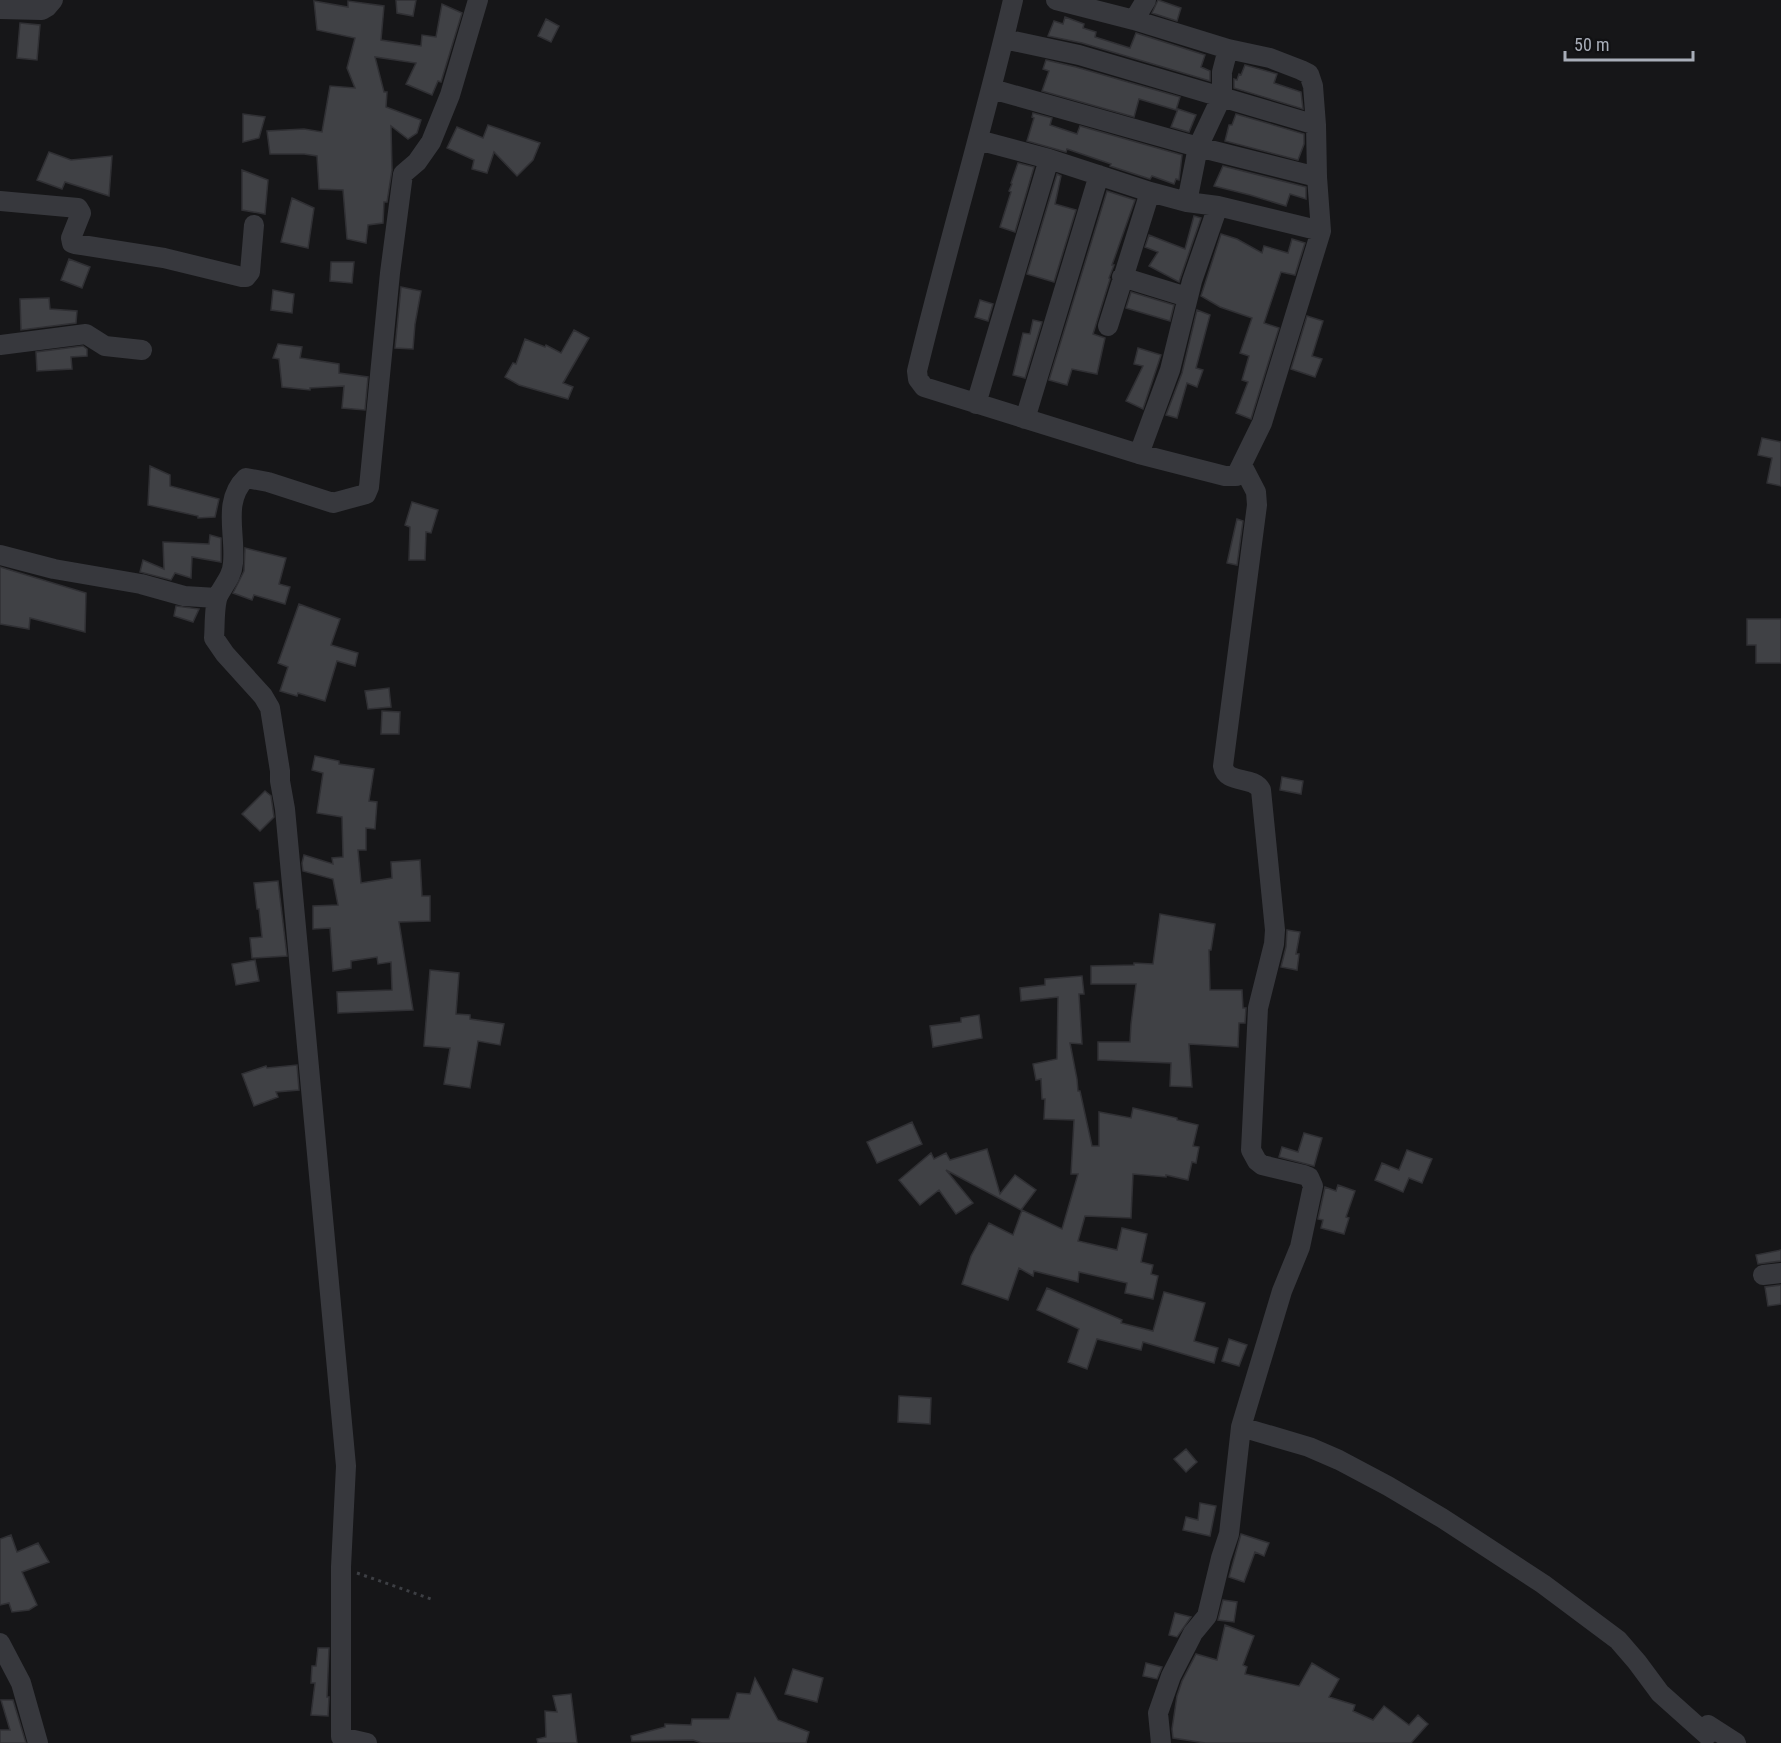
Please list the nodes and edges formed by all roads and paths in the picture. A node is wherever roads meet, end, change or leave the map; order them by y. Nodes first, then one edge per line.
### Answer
1 (53, 0) edge
2 (478, 0) edge
3 (1013, 0) edge
4 (1056, 0) edge
5 (1146, 0) edge
6 (0, 9) edge
7 (1134, 20) junction
8 (1004, 39) junction
9 (1228, 49) junction
10 (992, 89) junction
11 (1222, 96) junction
12 (1316, 125) junction
13 (978, 140) junction
14 (1198, 147) junction
15 (1048, 159) junction
16 (1099, 175) junction
17 (1317, 177) junction
18 (1150, 192) junction
19 (0, 201) edge
20 (1187, 202) junction
21 (1218, 206) junction
22 (254, 225) dead end
23 (1322, 231) junction
24 (1122, 277) junction
25 (1187, 297) junction
26 (1108, 326) dead end
27 (0, 345) edge
28 (142, 350) dead end
29 (976, 404) junction
30 (1025, 419) junction
31 (1139, 454) junction
32 (1242, 465) junction
33 (0, 555) edge
34 (217, 598) junction
35 (1241, 1427) junction
36 (341, 1567) junction
37 (435, 1600) dead end
38 (0, 1643) edge
39 (342, 1727) junction
40 (38, 1743) edge
41 (326, 1743) edge
42 (367, 1743) edge
43 (1161, 1743) edge
44 (1736, 1743) edge

1 - 6 street
2 - 34 street
3 - 8 street
4 - 7 street
5 - 7 street
7 - 9 street
8 - 10 street
8 - 11 street
9 - 11 street
9 - 12 street
10 - 13 street
10 - 14 street
11 - 12 street
11 - 14 street
12 - 17 street
13 - 15 street
13 - 29 street
14 - 17 street
14 - 20 street
15 - 16 street
15 - 29 street
16 - 18 street
16 - 30 street
17 - 23 street
18 - 20 street
18 - 24 street
19 - 22 street
20 - 21 street
21 - 23 street
21 - 25 street
23 - 32 street
24 - 25 street
24 - 26 street
25 - 31 street
27 - 28 street
29 - 30 street
30 - 31 street
31 - 32 street
32 - 35 street
33 - 34 street
34 - 36 street
35 - 43 street
35 - 44 street
36 - 37 path
36 - 39 street
38 - 40 street
39 - 41 street
39 - 42 street

